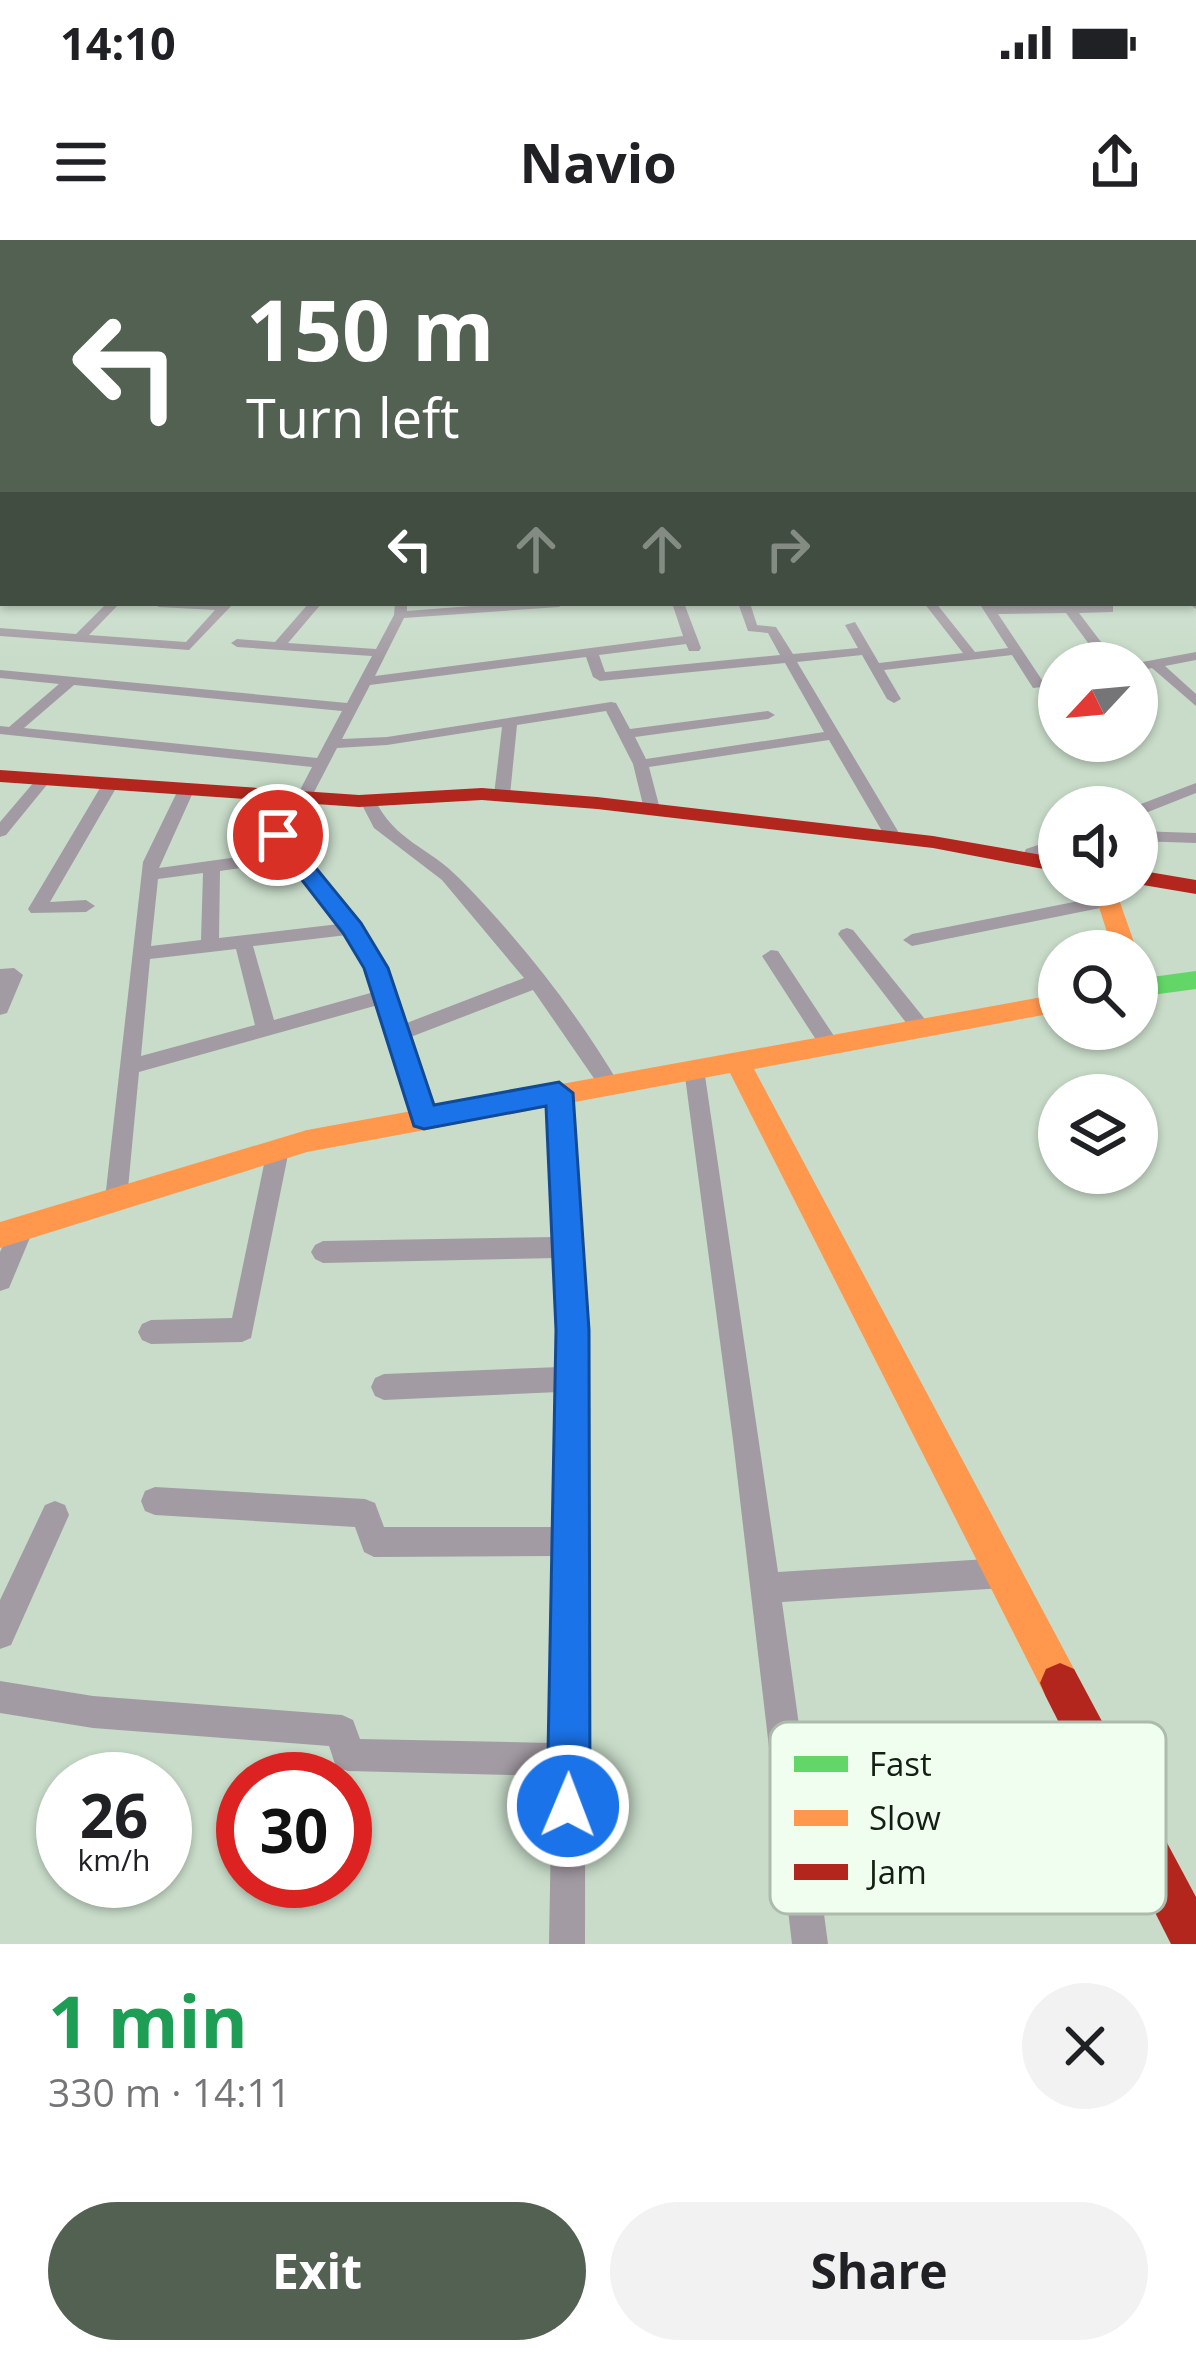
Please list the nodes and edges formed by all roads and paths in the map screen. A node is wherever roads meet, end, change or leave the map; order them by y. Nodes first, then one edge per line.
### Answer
1 (111, 606) edge
2 (225, 606) edge
3 (313, 606) edge
4 (480, 606) edge
5 (679, 606) edge
6 (745, 606) edge
7 (932, 606) edge
8 (987, 606) edge
9 (1107, 606) edge
10 (400, 609) edge
11 (1070, 610) junction
12 (851, 625) dead end
13 (0, 632) edge
14 (80, 637) junction
15 (691, 638) junction
16 (1094, 642) edge
17 (237, 643) dead end
18 (278, 646) junction
19 (591, 651) junction
20 (1016, 651) junction
21 (867, 652) junction
22 (382, 653) junction
23 (971, 655) junction
24 (1196, 656) edge
25 (785, 658) junction
26 (1158, 663) edge
27 (700, 664) junction
28 (876, 667) junction
29 (1158, 668) edge
30 (0, 674) edge
31 (71, 681) junction
32 (368, 681) junction
33 (1038, 685) edge
34 (894, 699) dead end
35 (1196, 702) edge
36 (353, 708) junction
37 (768, 715) dead end
38 (509, 722) junction
39 (6, 730) edge
40 (627, 734) junction
41 (832, 735) junction
42 (333, 743) junction
43 (322, 763) junction
44 (641, 764) junction
45 (0, 776) edge
46 (45, 778) junction
47 (111, 782) junction
48 (187, 788) junction
49 (1196, 788) edge
50 (502, 795) junction
51 (299, 797) junction
52 (368, 800) junction
53 (1158, 803) edge
54 (652, 809) junction
55 (0, 832) edge
56 (1158, 837) edge
57 (895, 838) junction
58 (1196, 838) edge
59 (294, 855) junction
60 (1038, 861) edge
61 (212, 866) junction
62 (150, 875) junction
63 (1158, 881) edge
64 (1196, 886) edge
65 (86, 906) dead end
66 (1052, 906) edge
67 (352, 928) junction
68 (847, 934) dead end
69 (911, 940) dead end
70 (243, 942) junction
71 (210, 946) junction
72 (141, 954) junction
73 (771, 956) dead end
74 (0, 976) edge
75 (1196, 980) edge
76 (536, 981) junction
77 (1158, 985) edge
78 (385, 996) junction
79 (1038, 1007) edge
80 (0, 1008) edge
81 (921, 1028) junction
82 (267, 1031) junction
83 (398, 1034) junction
84 (830, 1045) junction
85 (737, 1061) junction
86 (130, 1067) junction
87 (694, 1069) junction
88 (609, 1084) junction
89 (559, 1093) junction
90 (424, 1118) junction
91 (278, 1150) junction
92 (116, 1199) junction
93 (11, 1232) edge
94 (568, 1247) junction
95 (323, 1252) dead end
96 (0, 1280) edge
97 (151, 1332) dead end
98 (572, 1379) junction
99 (384, 1387) dead end
100 (155, 1501) dead end
101 (55, 1515) dead end
102 (572, 1541) junction
103 (1004, 1573) junction
104 (766, 1588) junction
105 (0, 1634) edge
106 (0, 1697) edge
107 (783, 1722) edge
108 (1081, 1722) edge
109 (569, 1760) junction
110 (1166, 1886) edge
111 (806, 1914) edge
112 (567, 1944) edge
113 (810, 1944) edge
114 (1196, 1944) edge

1 - 14 street
2 - 14 street
3 - 18 street
4 - 10 street
5 - 15 street
6 - 25 street
7 - 23 street
8 - 11 street
8 - 20 street
9 - 11 street
10 - 22 street
11 - 16 street
12 - 21 street
13 - 14 street
15 - 19 street
15 - 27 street
17 - 18 street
18 - 22 street
19 - 27 street
19 - 32 street
20 - 23 street
20 - 33 street
21 - 25 street
21 - 28 street
22 - 32 street
23 - 28 street
24 - 26 street
25 - 27 street
25 - 41 street
28 - 34 street
29 - 35 street
30 - 31 street
31 - 36 street
31 - 39 street
32 - 36 street
36 - 42 street
37 - 40 street
38 - 40 street
38 - 42 street
38 - 50 street
39 - 43 street
40 - 44 street
41 - 44 street
41 - 57 street
42 - 43 street
43 - 51 street
44 - 54 street
45 - 46 street
46 - 47 street
46 - 55 street
47 - 48 street
47 - 65 street
48 - 51 street
48 - 62 street
49 - 53 street
50 - 52 street
50 - 54 street
51 - 52 street
51 - 59 street
52 - 76 street
54 - 57 street
56 - 58 street
57 - 60 street
59 - 61 street
59 - 67 street
61 - 62 street
61 - 71 street
62 - 72 street
63 - 64 street
66 - 69 street
67 - 70 street
67 - 78 street
68 - 81 street
70 - 71 street
70 - 82 street
71 - 72 street
72 - 86 street
73 - 84 street
74 - 80 street
75 - 77 street
76 - 83 street
76 - 88 street
78 - 82 street
78 - 83 street
79 - 81 street
81 - 84 street
82 - 86 street
83 - 90 street
84 - 85 street
85 - 87 street
85 - 103 street
86 - 92 street
87 - 88 street
87 - 104 street
88 - 89 street
89 - 90 street
89 - 94 street
90 - 91 street
91 - 92 street
91 - 97 street
92 - 93 street
93 - 96 street
94 - 95 street
94 - 98 street
98 - 99 street
98 - 102 street
100 - 102 street
101 - 105 street
102 - 109 street
103 - 104 street
103 - 108 street
104 - 107 street
106 - 109 street
109 - 112 street
110 - 114 street
111 - 113 street

